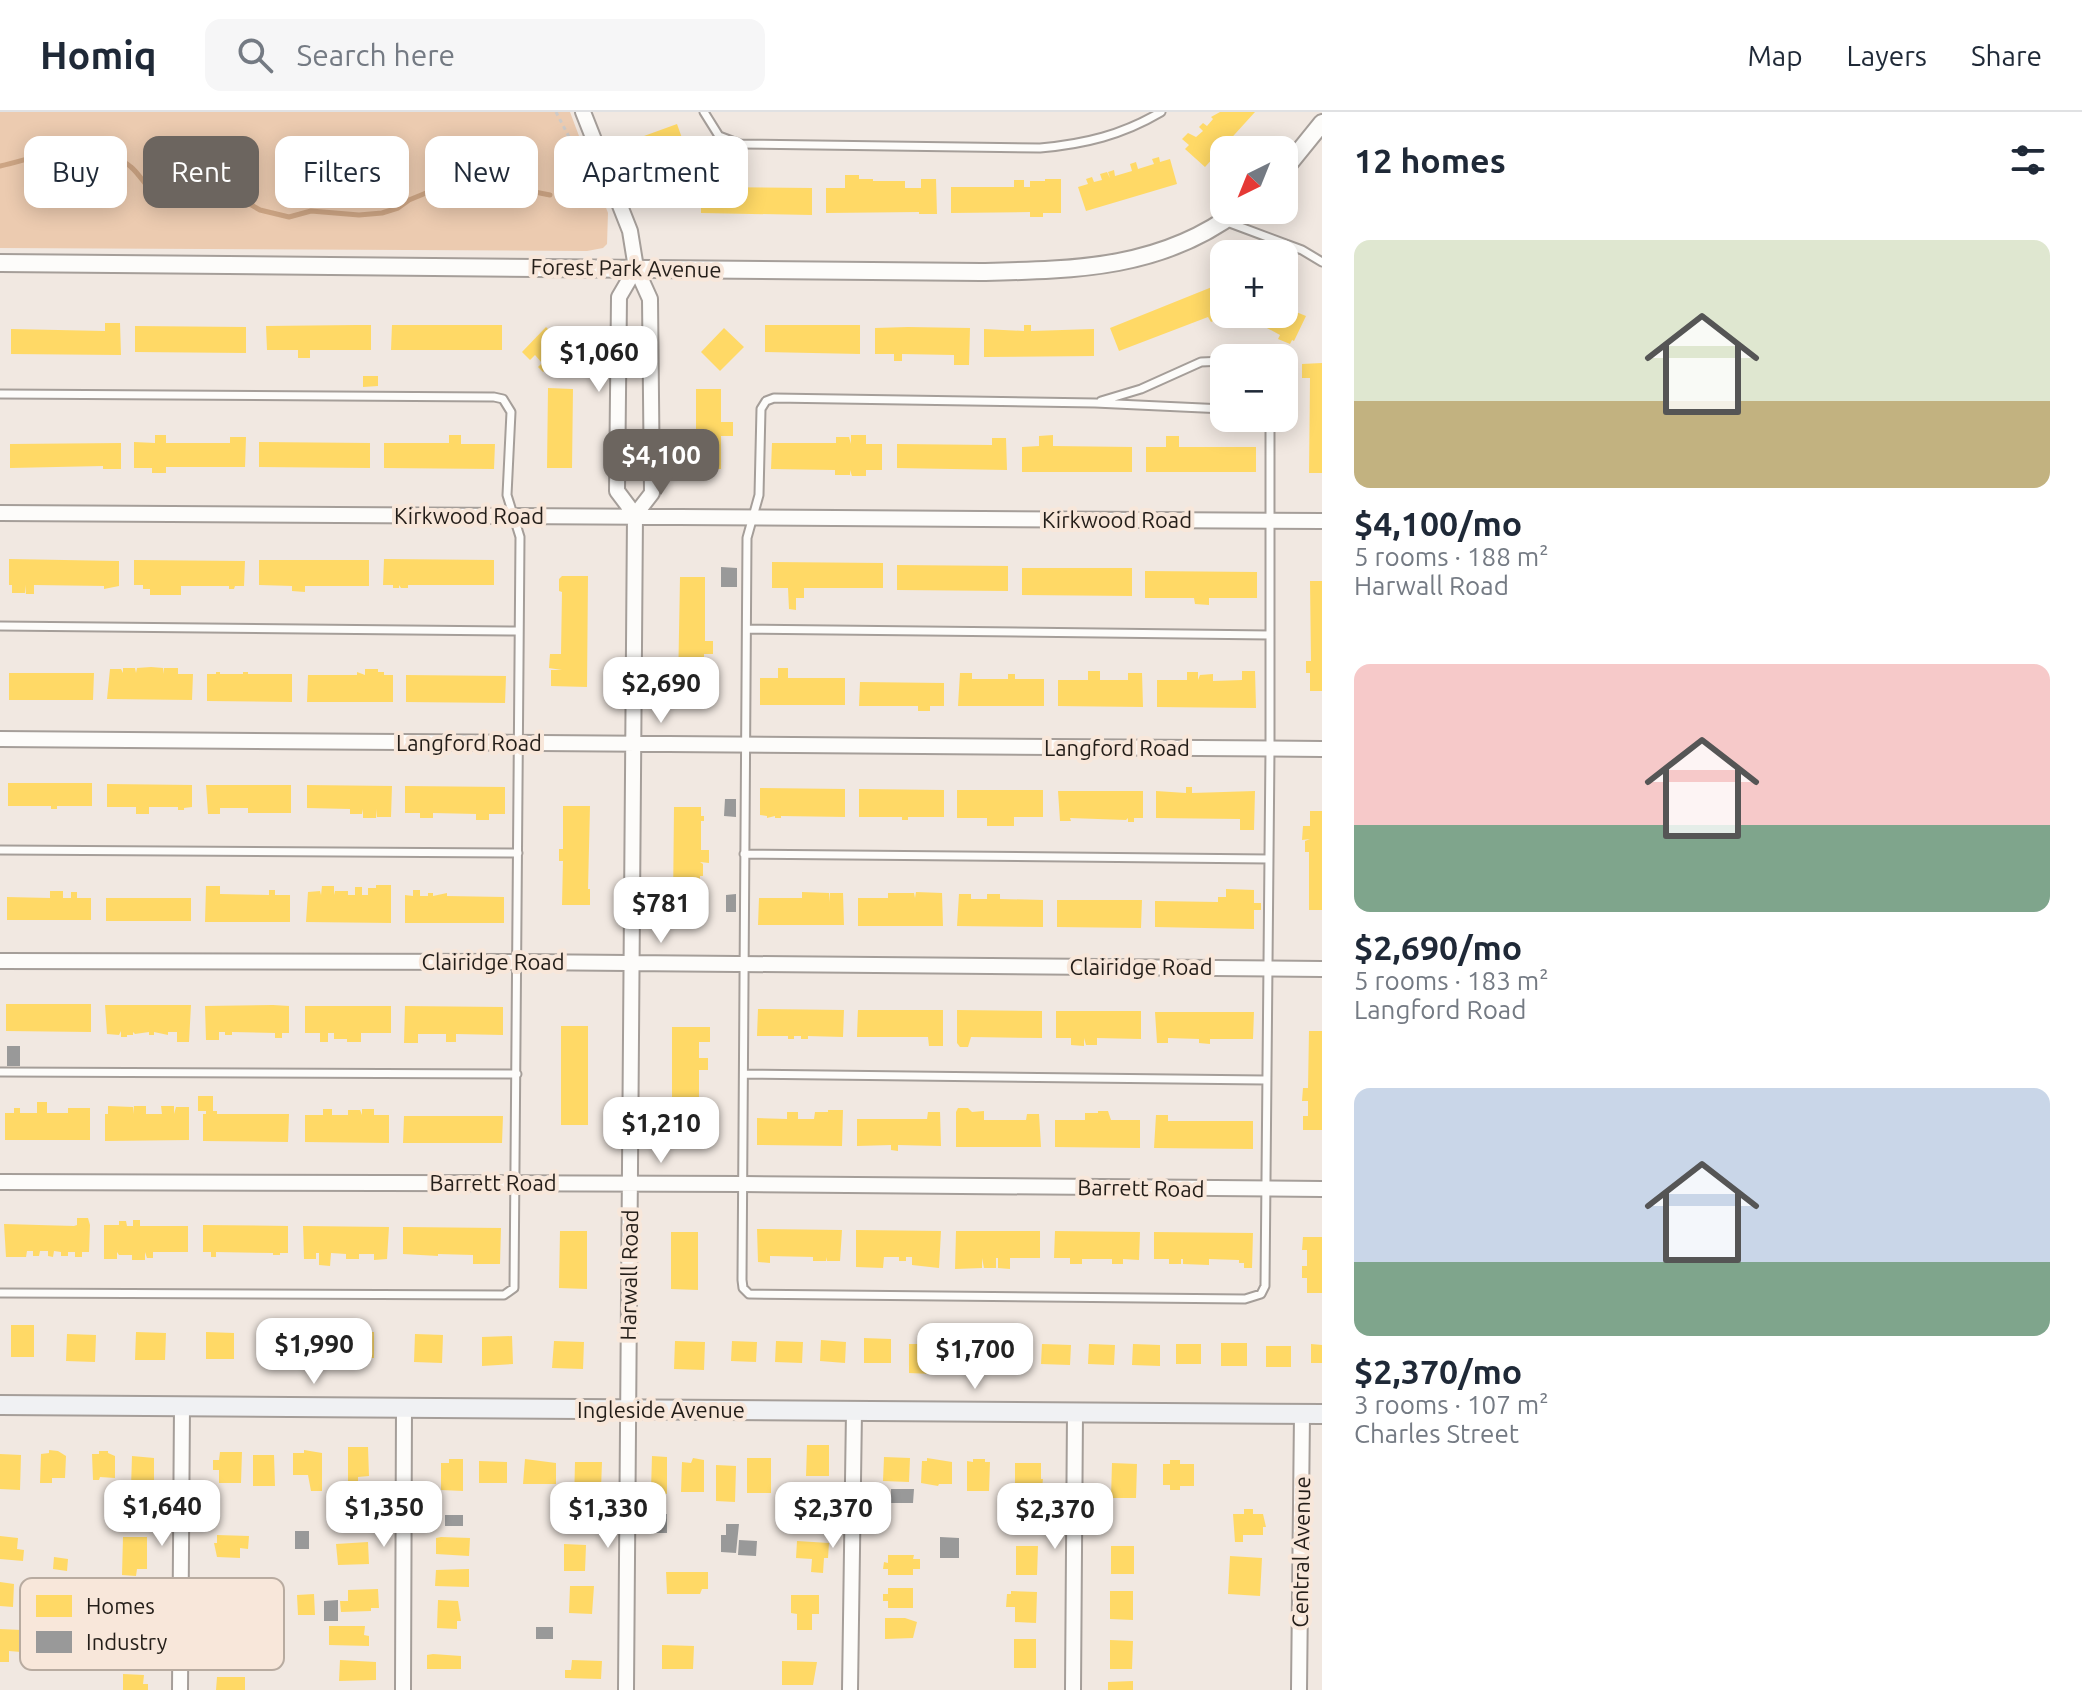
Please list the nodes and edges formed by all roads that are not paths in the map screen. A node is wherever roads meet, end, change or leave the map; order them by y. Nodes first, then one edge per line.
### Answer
1 (583, 112) edge
2 (704, 112) edge
3 (1161, 112) edge
4 (1322, 123) edge
5 (1298, 153) edge
6 (1220, 224) edge
7 (1233, 224) edge
8 (1322, 262) edge
9 (0, 263) edge
10 (636, 268) junction
11 (1210, 362) edge
12 (0, 394) edge
13 (1095, 403) junction
14 (1210, 408) edge
15 (1270, 432) edge
16 (0, 513) edge
17 (635, 515) junction
18 (514, 517) junction
19 (753, 518) junction
20 (1270, 521) junction
21 (1322, 521) edge
22 (0, 626) edge
23 (747, 629) junction
24 (519, 631) junction
25 (1270, 635) junction
26 (0, 739) edge
27 (633, 743) junction
28 (519, 744) junction
29 (747, 746) junction
30 (1270, 749) junction
31 (1322, 749) edge
32 (0, 850) edge
33 (518, 853) junction
34 (744, 854) junction
35 (1269, 859) junction
36 (0, 961) edge
37 (518, 962) junction
38 (631, 963) junction
39 (745, 964) junction
40 (1268, 968) junction
41 (1322, 969) edge
42 (0, 1072) edge
43 (517, 1074) junction
44 (744, 1074) junction
45 (1265, 1080) junction
46 (0, 1182) edge
47 (516, 1183) junction
48 (630, 1184) junction
49 (743, 1184) junction
50 (1266, 1189) junction
51 (1322, 1189) edge
52 (0, 1293) edge
53 (0, 1405) edge
54 (182, 1406) junction
55 (404, 1407) junction
56 (628, 1410) junction
57 (854, 1411) junction
58 (1075, 1413) junction
59 (1302, 1414) junction
60 (1322, 1414) edge
61 (181, 1578) edge
62 (180, 1670) edge
63 (180, 1690) edge
64 (403, 1690) edge
65 (626, 1690) edge
66 (850, 1690) edge
67 (1073, 1690) edge
68 (1299, 1690) edge

1 - 10 street, Harwall Road
2 - 3 lane
4 - 5 street
6 - 10 street, Forest Park Avenue
7 - 8 lane
9 - 10 street, Forest Park Avenue
10 - 17 street, Harwall Road
10 - 17 street, Harwall Road
11 - 13 lane
12 - 18 lane
13 - 14 lane
13 - 19 lane
15 - 20 lane
16 - 18 street, Kirkwood Road
17 - 18 street, Kirkwood Road
17 - 19 street, Kirkwood Road
17 - 27 street, Harwall Road
18 - 24 lane
19 - 20 street, Kirkwood Road
19 - 23 lane
20 - 21 street, Kirkwood Road
20 - 25 lane
22 - 24 lane
23 - 25 lane
23 - 29 lane
24 - 28 lane
25 - 30 lane
26 - 28 street, Langford Road
27 - 28 street, Langford Road
27 - 29 street, Langford Road
27 - 38 street, Harwall Road
28 - 33 lane
29 - 30 street, Langford Road
29 - 34 lane
30 - 31 street, Langford Road
30 - 35 lane
32 - 33 lane
33 - 37 lane
34 - 35 lane
34 - 39 lane
35 - 40 lane
36 - 37 street, Clairidge Road
37 - 38 street, Clairidge Road
37 - 43 lane
38 - 39 street, Clairidge Road
38 - 48 street, Harwall Road
39 - 40 street, Clairidge Road
39 - 44 lane
40 - 41 street, Clairidge Road
40 - 45 lane
42 - 43 lane
43 - 47 lane
44 - 45 lane
44 - 49 lane
45 - 50 lane
46 - 47 street, Barrett Road
47 - 48 street, Barrett Road
47 - 52 lane
48 - 49 street, Barrett Road
48 - 56 street, Harwall Road
49 - 50 street, Barrett Road
49 - 50 lane
50 - 51 street, Barrett Road
53 - 54 main road, Ingleside Avenue
54 - 55 main road, Ingleside Avenue
54 - 61 street
55 - 56 main road, Ingleside Avenue
55 - 64 street
56 - 57 main road, Ingleside Avenue
56 - 65 street, Harwall Road
57 - 58 main road, Ingleside Avenue
57 - 66 street
58 - 59 main road, Ingleside Avenue
58 - 67 street
59 - 60 main road, Ingleside Avenue
59 - 68 street, Central Avenue
62 - 63 street

